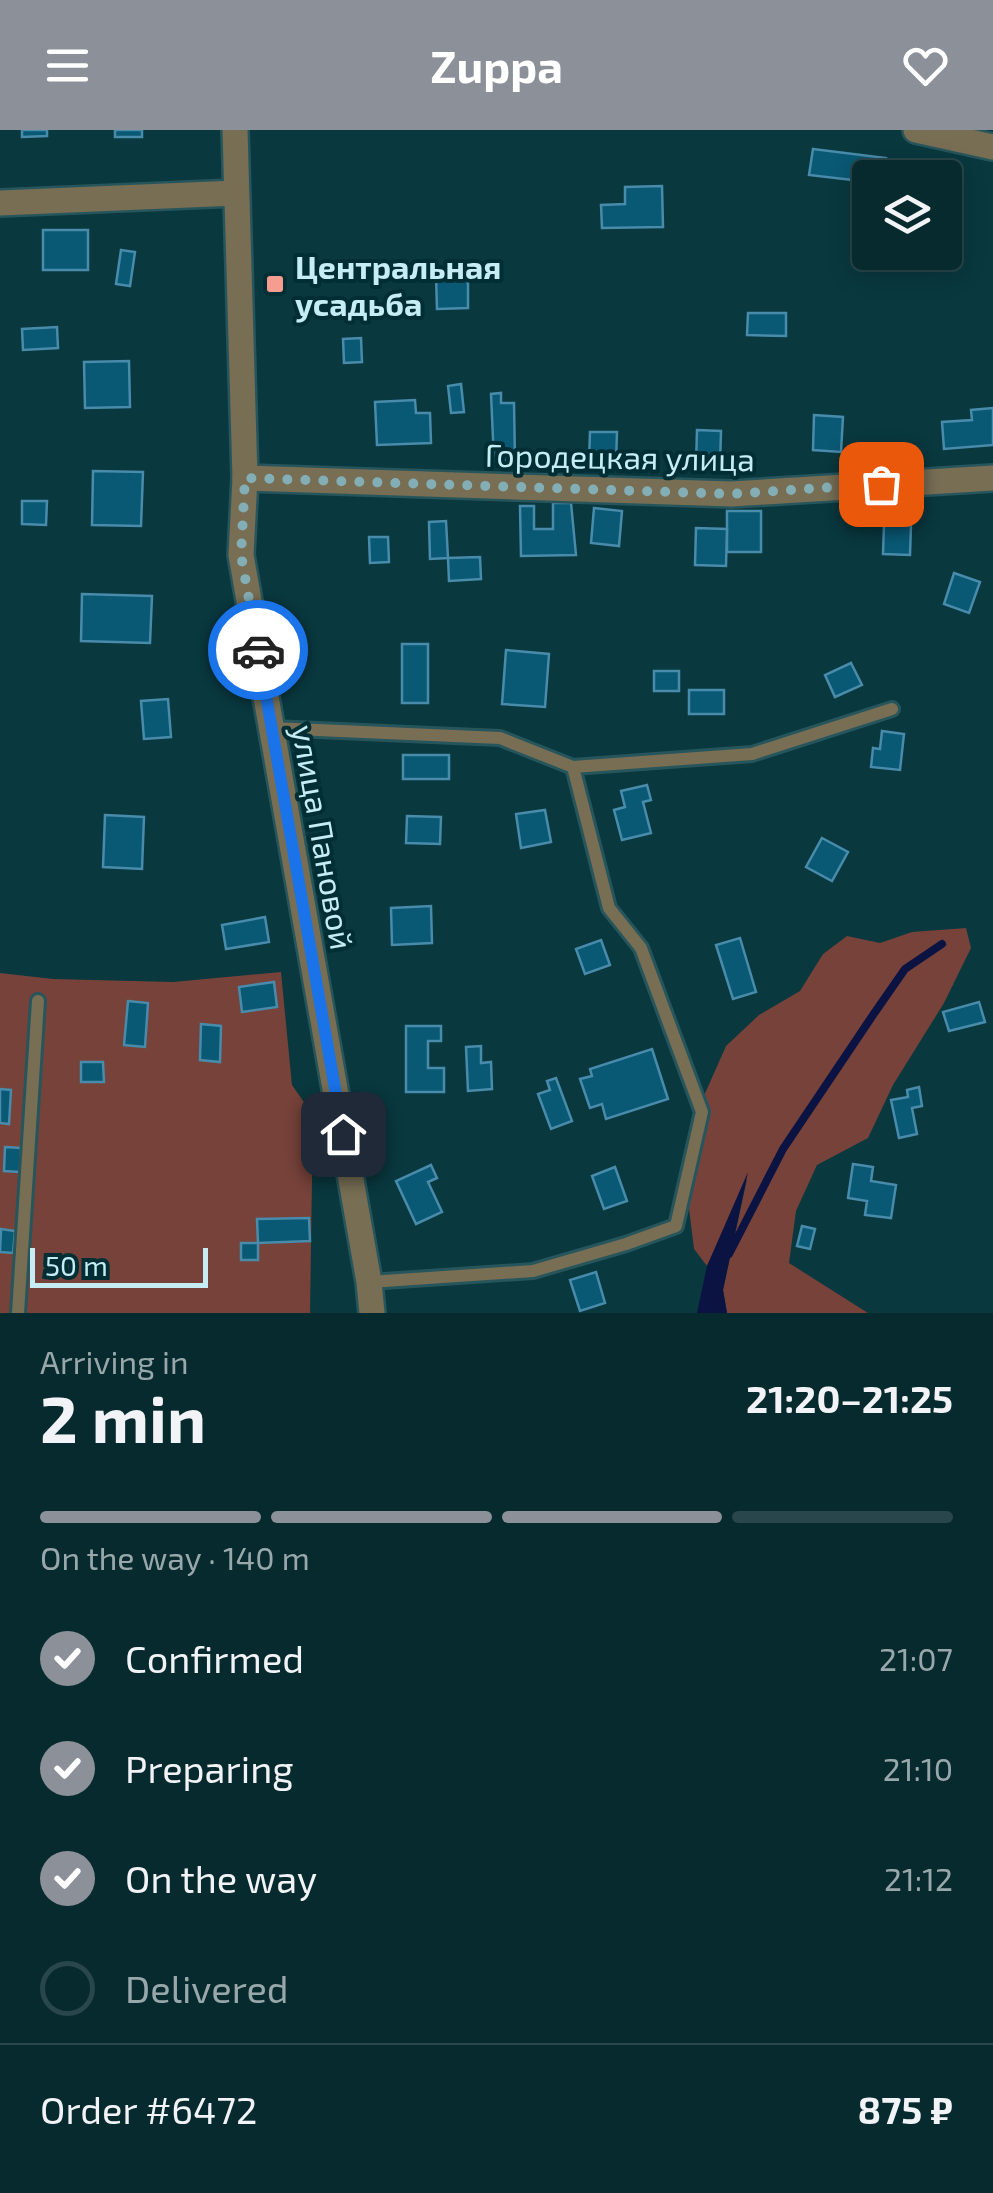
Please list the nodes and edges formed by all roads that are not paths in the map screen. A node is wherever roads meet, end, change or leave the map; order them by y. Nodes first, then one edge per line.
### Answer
1 (235, 130) edge
2 (916, 130) edge
3 (993, 147) edge
4 (236, 194) junction
5 (0, 203) edge
6 (245, 478) junction
7 (993, 478) edge
8 (892, 708) dead end
9 (272, 728) junction
10 (573, 767) junction
11 (38, 1001) dead end
12 (369, 1282) junction
13 (18, 1313) edge
14 (372, 1313) edge

1 - 4 street, улица Пановой
2 - 3 street
4 - 5 street
4 - 6 street, улица Пановой
6 - 7 street, Городецкая улица
6 - 9 street, улица Пановой
8 - 10 lane
9 - 10 lane
9 - 12 street, улица Пановой
10 - 12 lane
11 - 13 lane
12 - 14 street, улица Пановой

